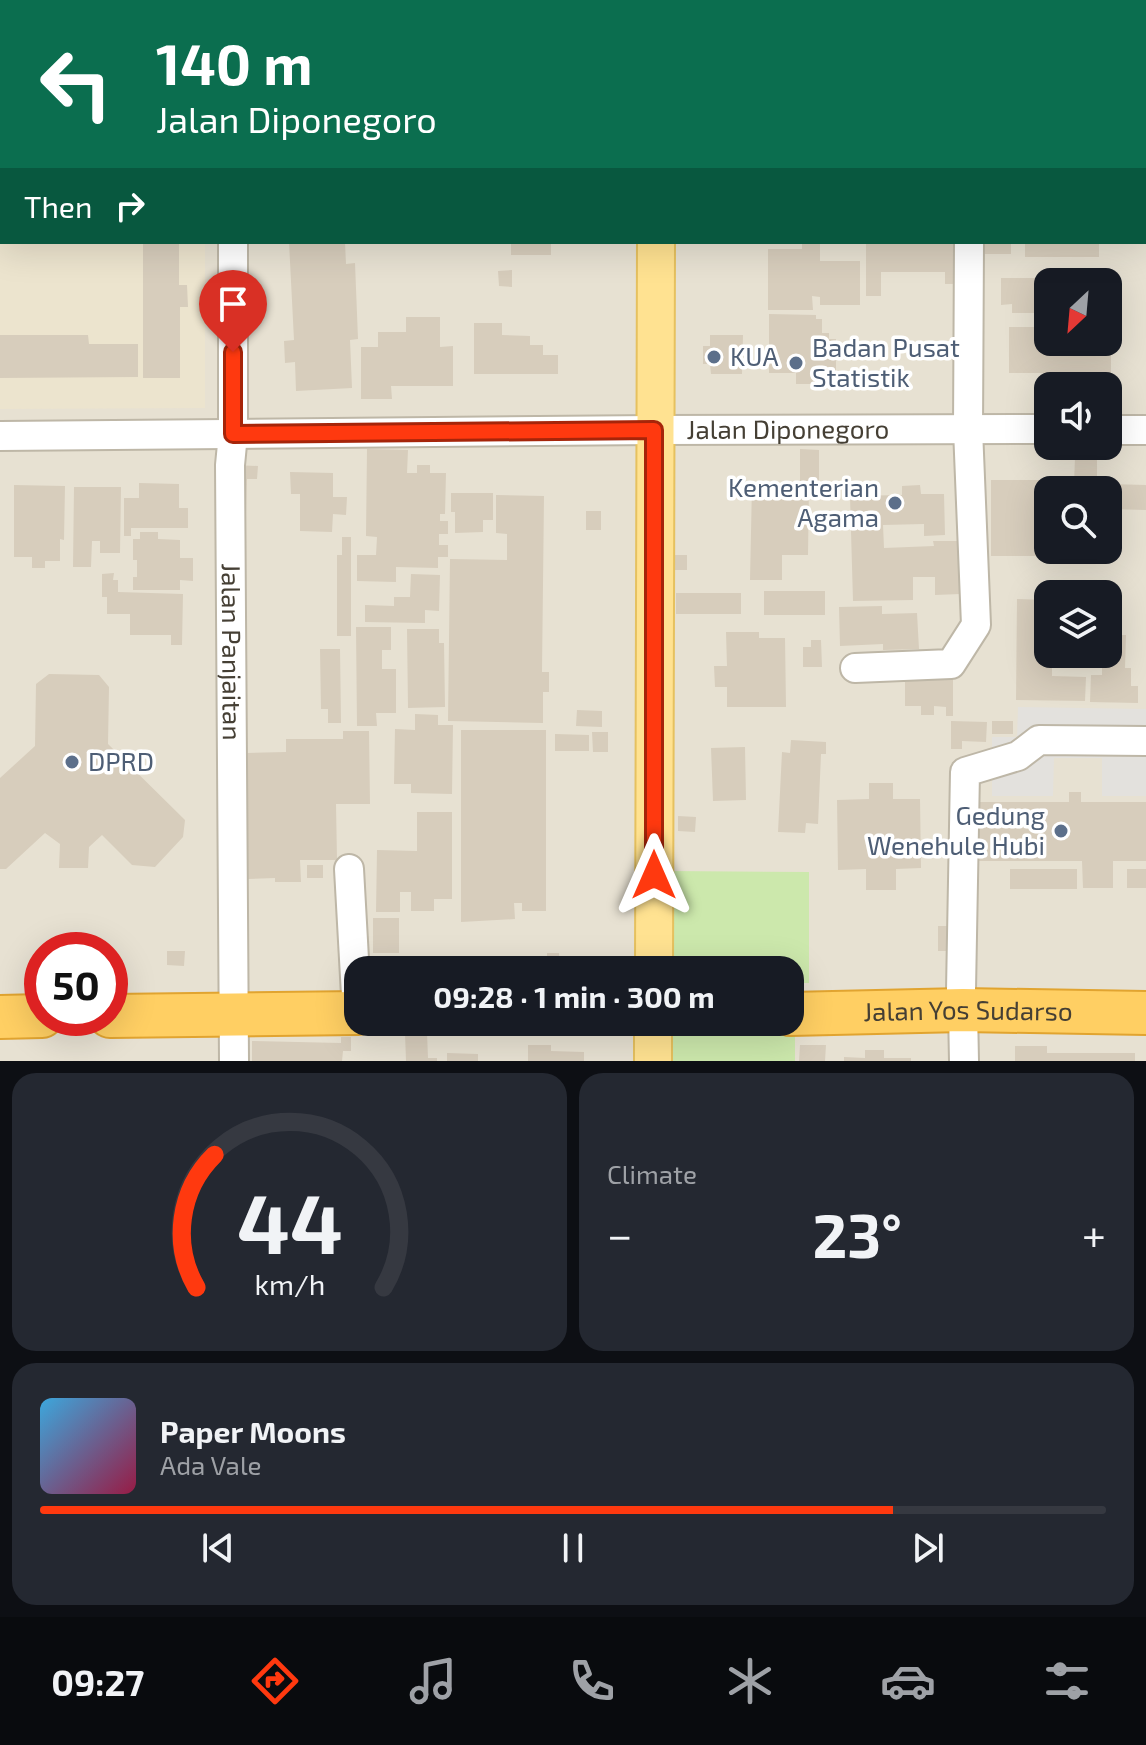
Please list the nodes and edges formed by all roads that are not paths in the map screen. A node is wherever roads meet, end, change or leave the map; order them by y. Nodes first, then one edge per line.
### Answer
1 (233, 244) edge
2 (656, 244) edge
3 (969, 244) edge
4 (968, 429) junction
5 (1034, 429) edge
6 (654, 430) junction
7 (1122, 430) edge
8 (1146, 430) edge
9 (233, 434) junction
10 (0, 436) edge
11 (855, 668) dead end
12 (1146, 741) edge
13 (349, 869) dead end
14 (354, 956) edge
15 (654, 956) edge
16 (804, 991) edge
17 (1146, 991) edge
18 (0, 995) edge
19 (24, 995) edge
20 (128, 996) edge
21 (962, 1000) junction
22 (344, 1004) edge
23 (234, 1005) junction
24 (804, 1013) edge
25 (1146, 1013) edge
26 (128, 1014) edge
27 (24, 1016) edge
28 (0, 1017) edge
29 (653, 1036) edge
30 (234, 1061) edge
31 (653, 1061) edge
32 (964, 1061) edge

1 - 9 street, Jalan Panjaitan
2 - 6 main road
3 - 4 street
4 - 5 street, Jalan Diponegoro
4 - 6 street, Jalan Diponegoro
4 - 11 street
6 - 9 street, Jalan Diponegoro
6 - 15 main road
7 - 8 street
9 - 10 street, Jalan Diponegoro
9 - 23 street, Jalan Panjaitan
12 - 21 street
13 - 14 street
16 - 21 highway, Jalan Yos Sudarso
17 - 21 highway, Jalan Yos Sudarso
18 - 19 highway
20 - 23 highway
21 - 24 highway, Jalan Yos Sudarso
21 - 25 highway, Jalan Yos Sudarso
21 - 32 street
22 - 23 highway
23 - 26 highway
23 - 30 street, Jalan Panjaitan
27 - 28 highway
29 - 31 main road

